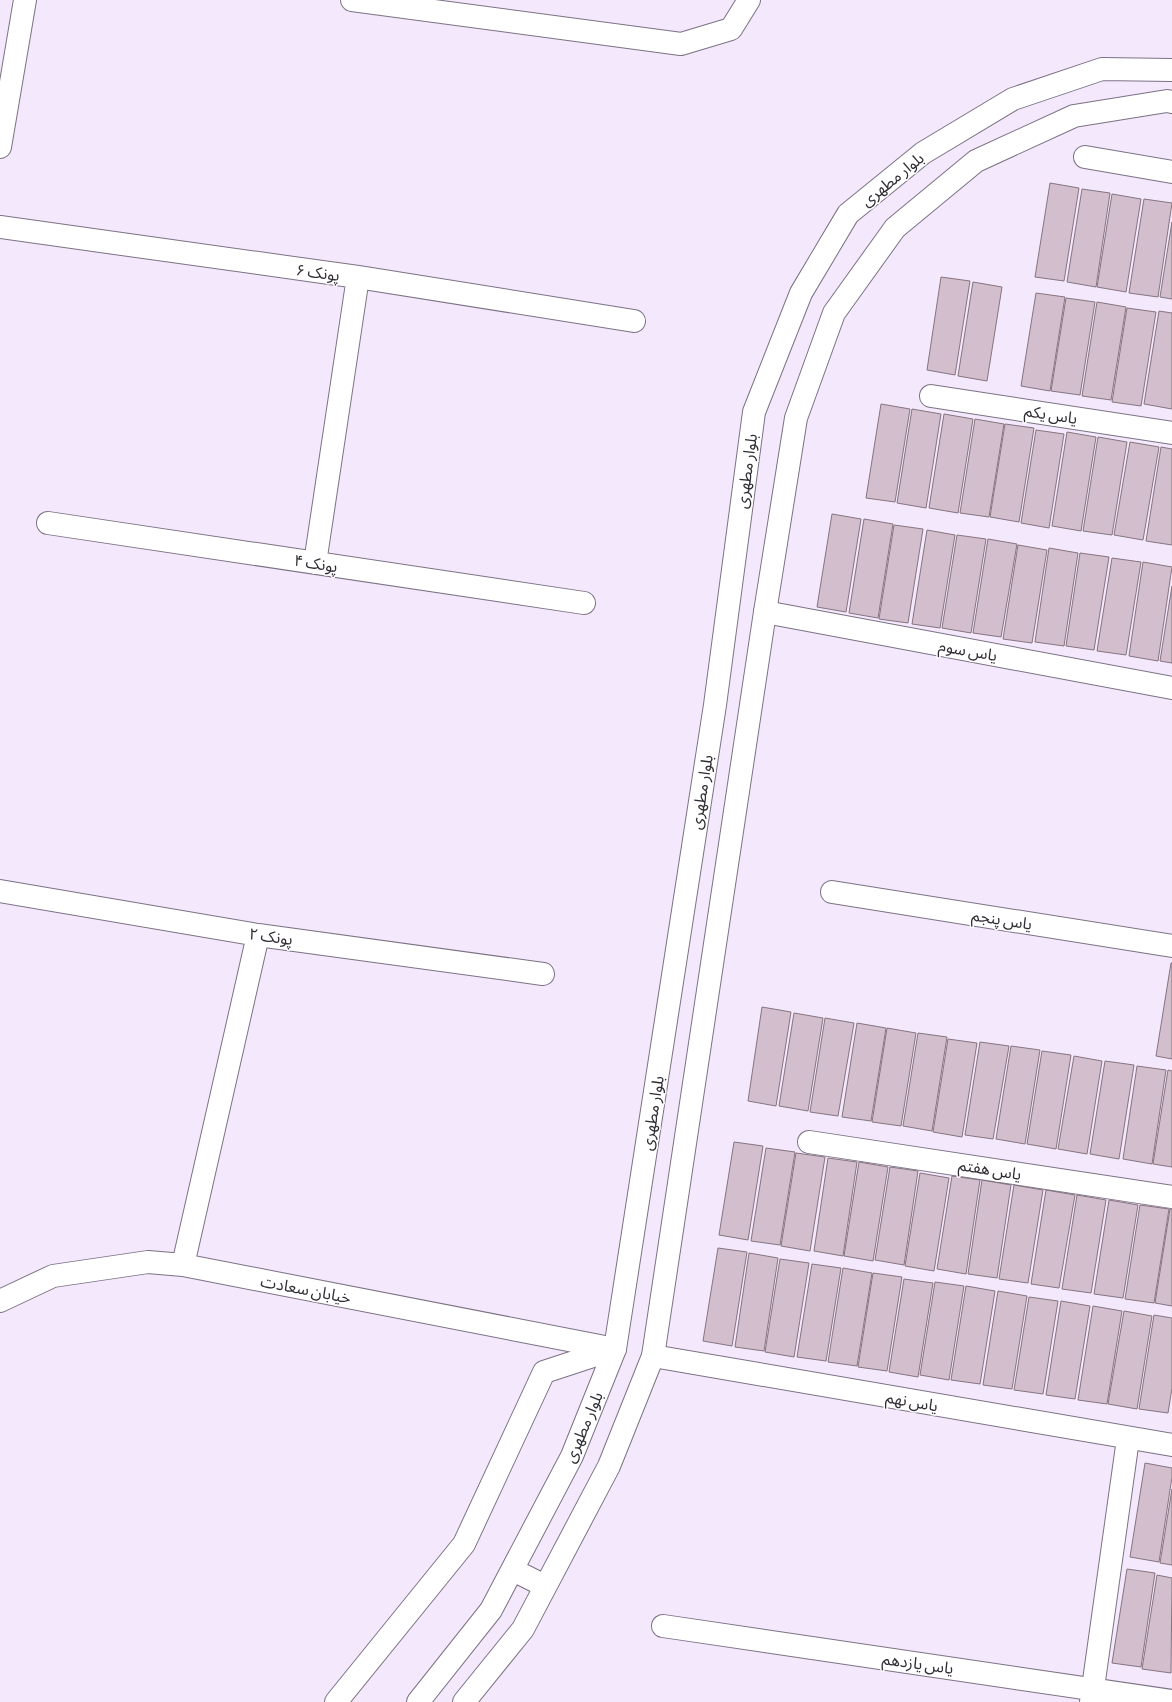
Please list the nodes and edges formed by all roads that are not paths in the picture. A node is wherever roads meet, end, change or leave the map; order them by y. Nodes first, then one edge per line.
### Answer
1 (25, 0) edge
2 (352, 0) edge
3 (749, 0) edge
4 (1172, 70) edge
5 (1172, 102) edge
6 (0, 147) edge
7 (1085, 157) dead end
8 (1172, 172) edge
9 (0, 227) edge
10 (358, 277) junction
11 (634, 321) dead end
12 (930, 396) dead end
13 (1172, 433) edge
14 (48, 523) dead end
15 (315, 563) junction
16 (584, 603) dead end
17 (764, 612) junction
18 (1172, 688) edge
19 (0, 891) edge
20 (832, 892) dead end
21 (258, 935) junction
22 (1172, 946) edge
23 (543, 974) dead end
24 (808, 1142) dead end
25 (1172, 1197) edge
26 (183, 1265) junction
27 (0, 1301) edge
28 (615, 1349) junction
29 (653, 1356) junction
30 (1128, 1439) junction
31 (1172, 1445) edge
32 (513, 1570) junction
33 (545, 1586) junction
34 (663, 1626) dead end
35 (1092, 1696) edge
36 (1172, 1701) edge
37 (336, 1702) edge
38 (418, 1702) edge
39 (464, 1702) edge

1 - 6 street
2 - 3 street
4 - 28 street, بلوار مطهری
5 - 17 street
7 - 8 street
9 - 10 street, پونک ۶
10 - 11 street, پونک ۶
10 - 15 street
12 - 13 street, یاس یکم
14 - 15 street, پونک ۴
15 - 16 street, پونک ۴
17 - 18 street, یاس سوم
17 - 29 street
19 - 21 street, پونک ۲
20 - 22 street, یاس پنجم
21 - 23 street, پونک ۲
21 - 26 street
24 - 25 street, یاس هفتم
26 - 27 street, خیابان سعادت
26 - 28 street, خیابان سعادت
28 - 32 street, بلوار مطهری
28 - 37 street
29 - 30 street, یاس نهم
29 - 33 street
30 - 31 street, یاس نهم
30 - 35 street
32 - 33 street
32 - 38 street, بلوار مطهری
33 - 39 street
34 - 35 street, یاس یازدهم
35 - 36 street, یاس یازدهم

